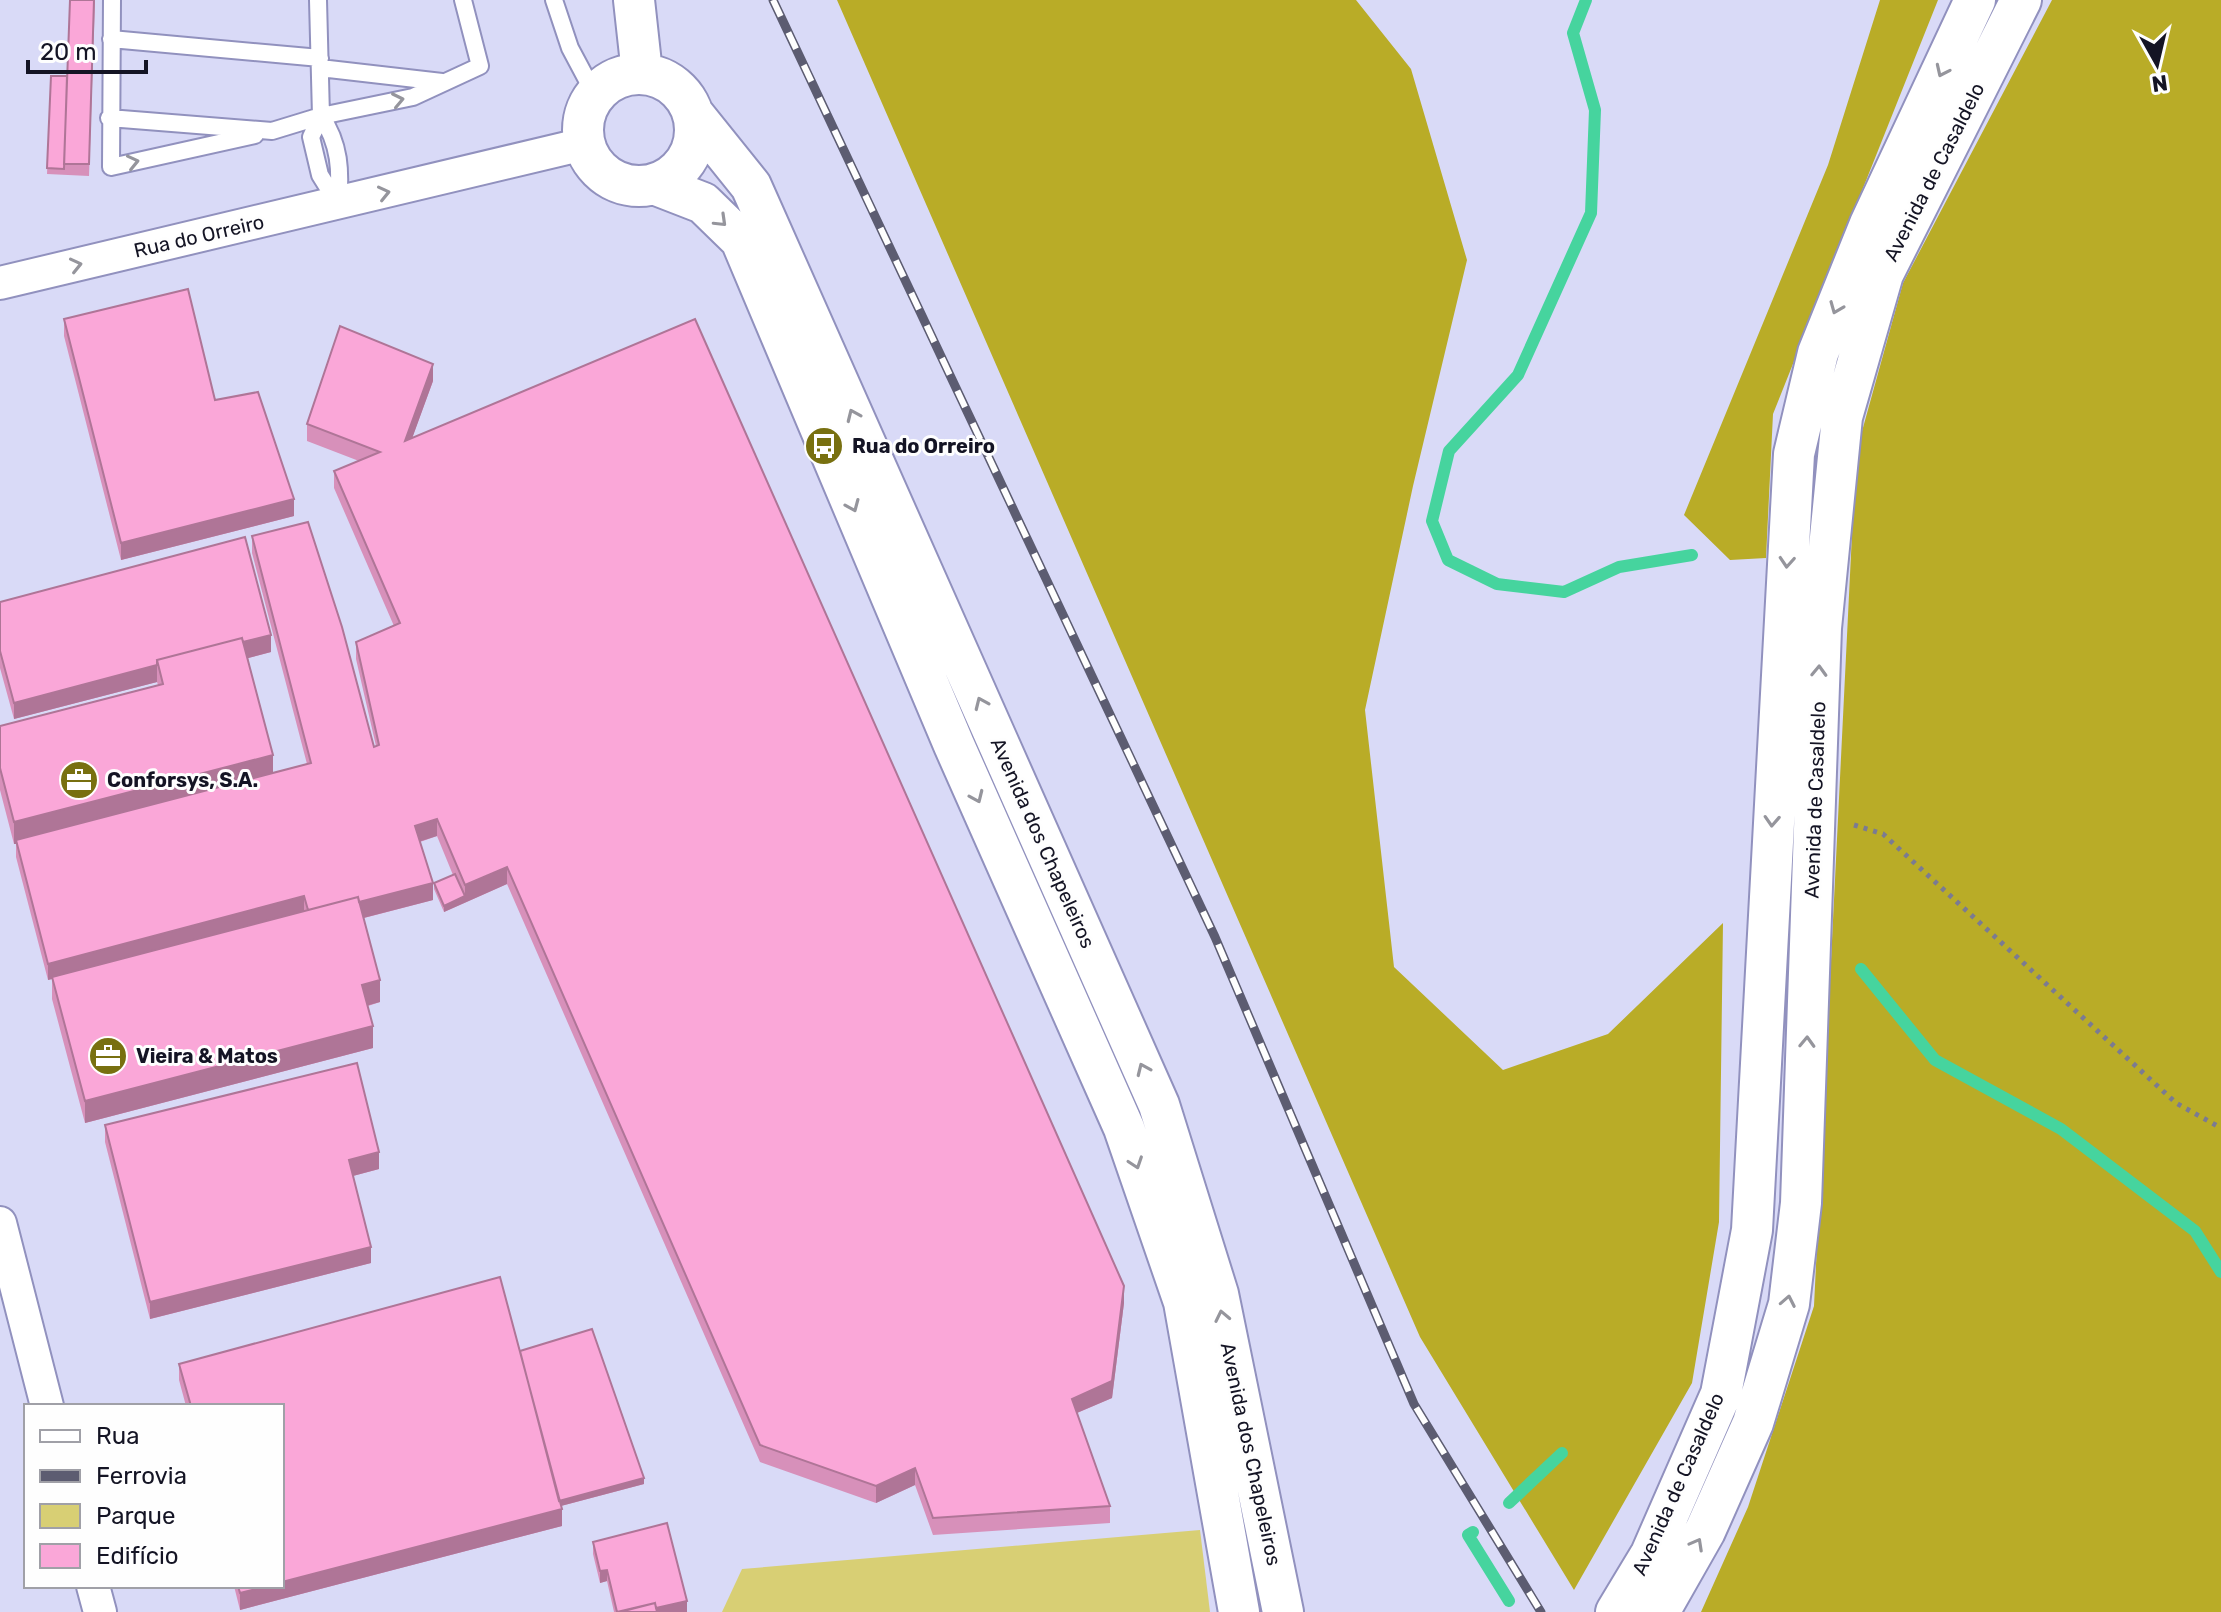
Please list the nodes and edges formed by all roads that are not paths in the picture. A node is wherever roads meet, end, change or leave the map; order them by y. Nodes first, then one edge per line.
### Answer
1 (112, 0) edge
2 (318, 0) edge
3 (463, 0) edge
4 (554, 0) edge
5 (634, 0) edge
6 (1975, 0) edge
7 (2021, 0) edge
8 (111, 39) junction
9 (320, 63) junction
10 (642, 73) junction
11 (444, 83) junction
12 (595, 95) junction
13 (694, 115) junction
14 (321, 116) junction
15 (109, 118) junction
16 (272, 131) junction
17 (584, 144) junction
18 (654, 184) junction
19 (338, 204) junction
20 (0, 283) edge
21 (0, 1223) edge
22 (46, 1404) edge
23 (94, 1588) edge
24 (100, 1612) edge
25 (1239, 1612) edge
26 (1283, 1612) edge
27 (1616, 1612) edge
28 (1659, 1612) edge

1 - 8 lane
2 - 9 lane
3 - 11 lane
4 - 12 lane
5 - 10 street
6 -> 27 street, Avenida de Casaldelo
28 -> 7 street, Avenida de Casaldelo
8 - 9 lane
8 - 15 lane
9 - 11 lane
9 - 14 lane
10 - 12 street
10 - 13 street, Avenida dos Chapeleiros
14 -> 11 lane
12 - 17 street
13 - 18 street
26 -> 13 street, Avenida dos Chapeleiros
14 - 16 lane
14 - 19 lane
15 - 16 lane
15 -> 16 lane
17 - 18 street, Avenida dos Chapeleiros
19 -> 17 street, Rua do Orreiro
18 -> 25 street, Avenida dos Chapeleiros
20 -> 19 street, Rua do Orreiro
21 - 22 street
23 - 24 street

